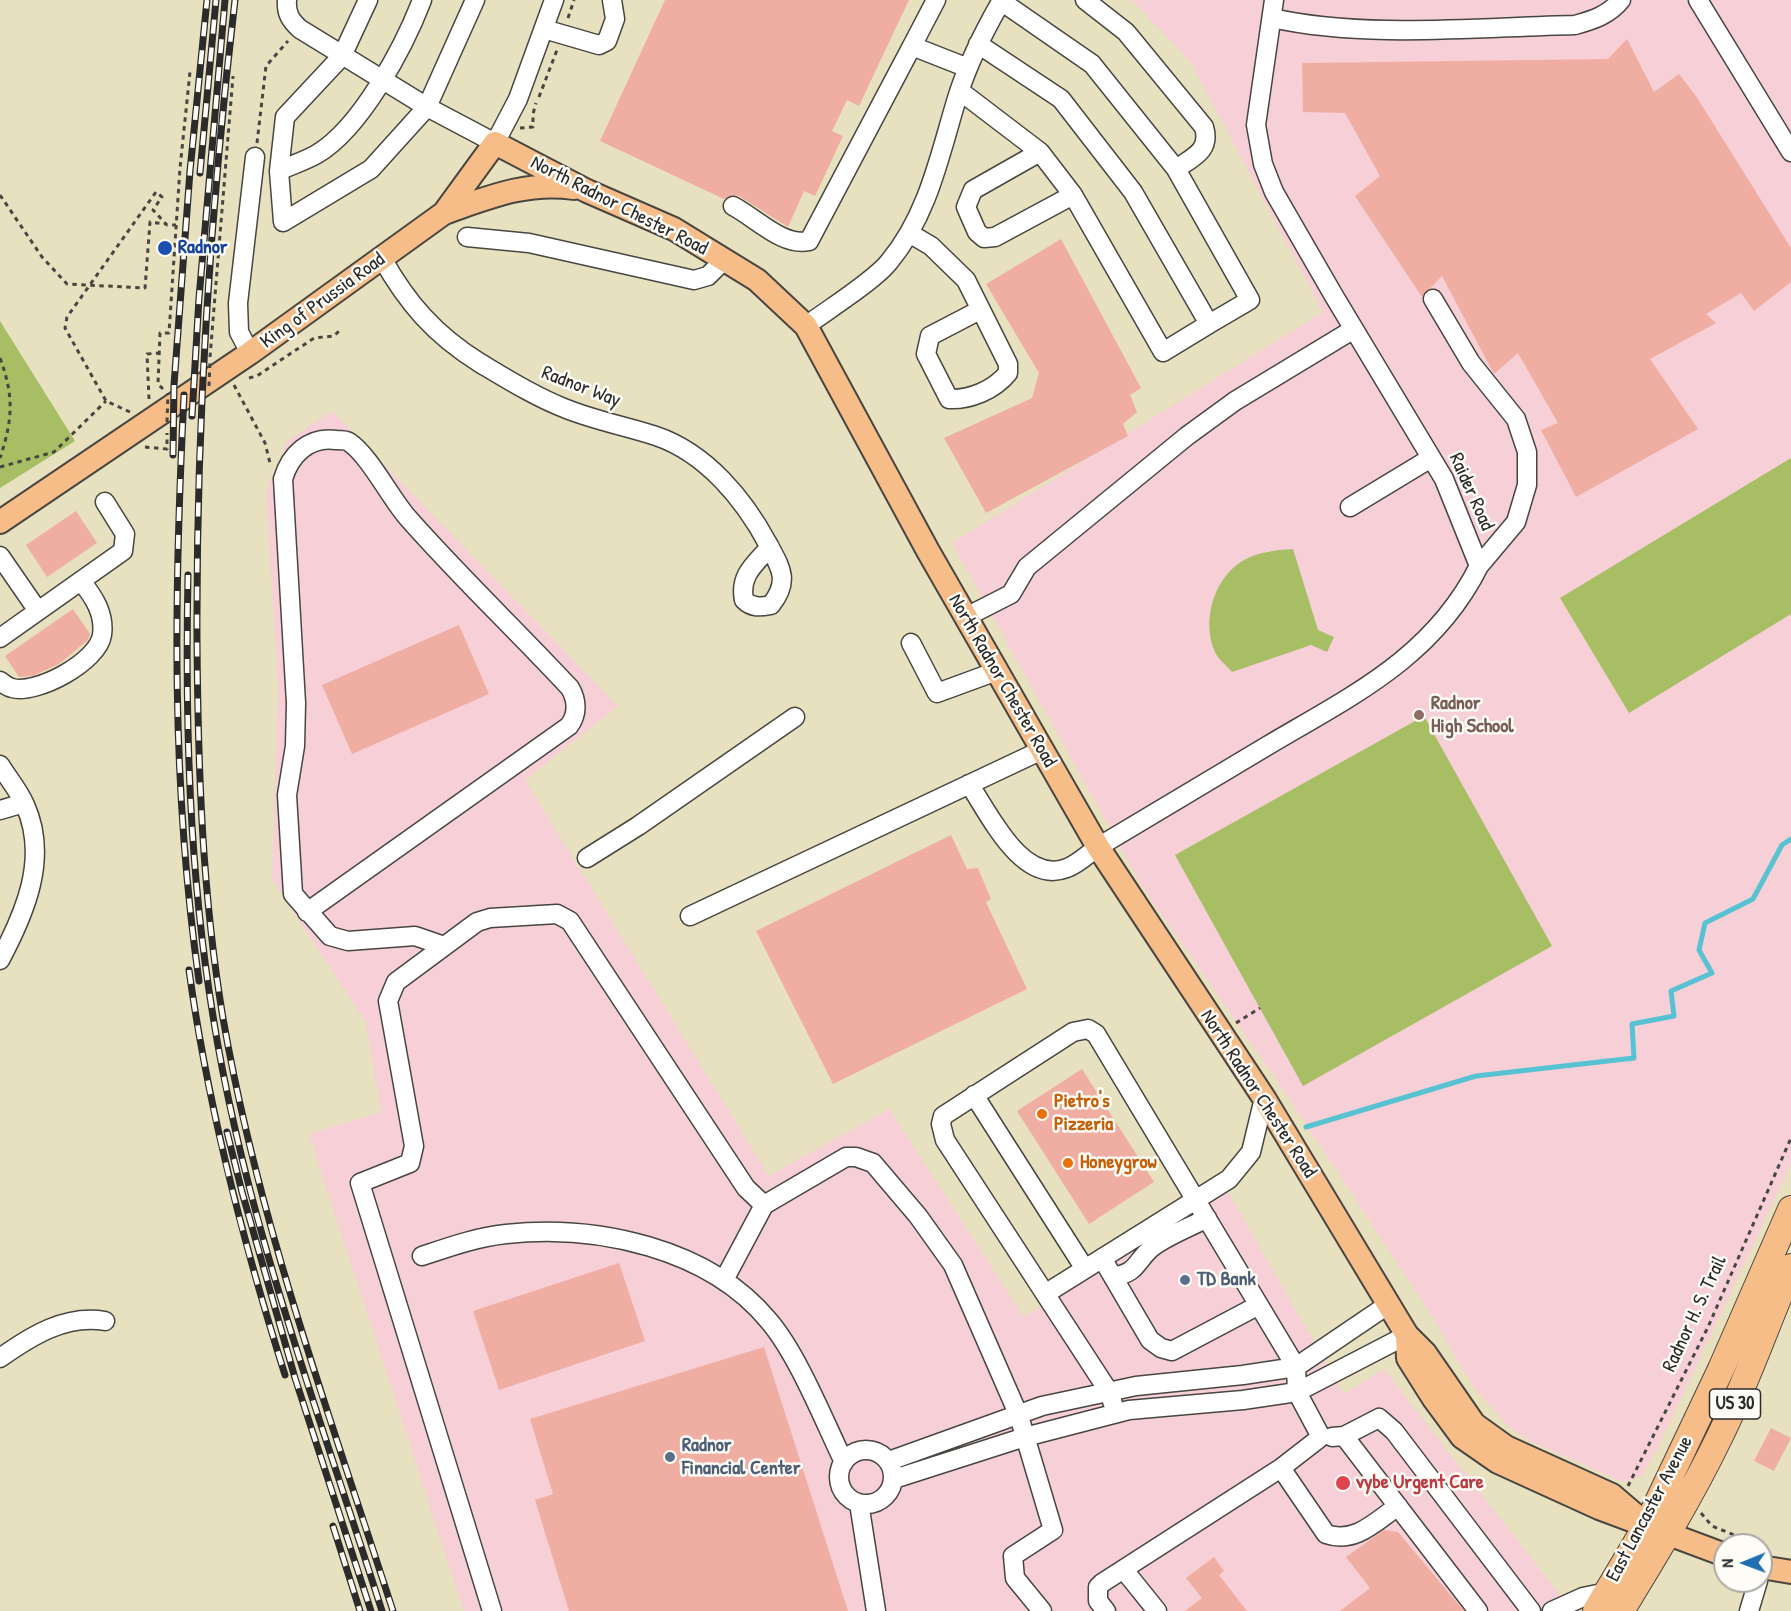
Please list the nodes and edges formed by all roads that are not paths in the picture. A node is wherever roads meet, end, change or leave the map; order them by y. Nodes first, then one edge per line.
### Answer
1 (287, 0) edge
2 (368, 0) edge
3 (422, 0) edge
4 (475, 0) edge
5 (554, 0) edge
6 (612, 0) edge
7 (936, 0) edge
8 (1085, 0) edge
9 (1274, 0) edge
10 (1621, 0) edge
11 (1698, 0) edge
12 (1001, 1) edge
13 (1272, 18) junction
14 (544, 28) junction
15 (978, 44) junction
16 (912, 46) junction
17 (342, 56) junction
18 (968, 68) junction
19 (383, 80) junction
20 (960, 91) junction
21 (426, 107) junction
22 (495, 143) junction
23 (1040, 152) junction
24 (1791, 152) edge
25 (255, 157) road end
26 (1176, 169) junction
27 (279, 171) junction
28 (587, 191) junction
29 (1073, 195) junction
30 (733, 206) dead end
31 (444, 213) junction
32 (909, 233) junction
33 (467, 237) dead end
34 (382, 258) junction
35 (724, 260) junction
36 (1432, 299) dead end
37 (980, 310) junction
38 (1209, 324) junction
39 (806, 326) junction
40 (1354, 329) junction
41 (250, 353) junction
42 (1431, 458) junction
43 (105, 502) dead end
44 (1350, 507) dead end
45 (0, 522) edge
46 (770, 547) dead end
47 (0, 555) edge
48 (1479, 566) junction
49 (7, 579) edge
50 (81, 581) junction
51 (38, 611) junction
52 (966, 617) junction
53 (0, 638) edge
54 (911, 643) dead end
55 (996, 672) junction
56 (0, 681) edge
57 (795, 717) dead end
58 (1042, 750) junction
59 (0, 765) edge
60 (969, 784) junction
61 (24, 803) junction
62 (0, 810) edge
63 (1098, 847) junction
64 (587, 858) dead end
65 (307, 912) junction
66 (690, 916) dead end
67 (444, 946) junction
68 (0, 960) edge
69 (974, 1095) junction
70 (1264, 1098) junction
71 (1196, 1199) junction
72 (764, 1205) junction
73 (1791, 1209) edge
74 (1207, 1218) junction
75 (422, 1256) dead end
76 (1102, 1258) junction
77 (1791, 1267) edge
78 (1085, 1269) junction
79 (1113, 1277) junction
80 (724, 1280) junction
81 (1045, 1294) junction
82 (1389, 1304) junction
83 (1259, 1305) junction
84 (105, 1321) dead end
85 (1407, 1335) junction
86 (0, 1358) edge
87 (1296, 1367) junction
88 (1109, 1392) junction
89 (1297, 1392) junction
90 (1116, 1413) junction
91 (1019, 1416) junction
92 (976, 1431) junction
93 (1344, 1436) junction
94 (1025, 1437) junction
95 (1321, 1437) junction
96 (930, 1446) junction
97 (982, 1452) junction
98 (889, 1461) junction
99 (844, 1462) junction
100 (936, 1466) junction
101 (1281, 1468) junction
102 (894, 1479) junction
103 (859, 1503) junction
104 (1398, 1506) junction
105 (1657, 1530) junction
106 (1713, 1551) edge
107 (1773, 1569) edge
108 (1124, 1570) junction
109 (1791, 1572) edge
110 (1753, 1593) edge
111 (1618, 1606) edge
112 (492, 1611) edge
113 (876, 1611) edge
114 (1042, 1611) edge
115 (1106, 1611) edge
116 (1157, 1611) edge
117 (1478, 1611) edge
118 (1531, 1611) edge
119 (1552, 1611) edge
120 (1749, 1611) edge

1 - 17 street
2 - 17 street
3 - 19 street
4 - 21 street
5 - 14 street, King of Prussia Road
6 - 14 street
7 - 16 street
8 - 26 street
9 - 13 street, Raider Road
10 - 13 street
11 - 24 street
12 - 15 street
12 - 26 street
13 - 40 street, Raider Road
14 - 22 street, King of Prussia Road
15 - 18 street
15 - 38 street
16 - 18 street
16 - 30 street
17 - 19 street
17 - 27 street
18 - 20 street
19 - 21 street
19 - 27 street
20 - 23 street
20 - 32 street
21 - 22 street
21 - 27 street
22 - 28 main road, North Radnor Chester Road
22 - 31 main road, King of Prussia Road
23 - 29 street
23 - 29 street
25 - 41 street
26 - 38 street
28 - 31 main road
28 - 35 main road, North Radnor Chester Road
29 - 38 street
31 - 34 main road, King of Prussia Road
32 - 37 street
32 - 39 street
33 - 35 street
34 - 41 main road, King of Prussia Road
34 - 46 street, Radnor Way
35 - 39 main road, North Radnor Chester Road
36 - 48 street
37 - 37 street
39 - 52 main road, North Radnor Chester Road
40 - 42 street, Raider Road
40 - 52 street
41 - 45 main road, King of Prussia Road
42 - 44 street
42 - 48 street, Raider Road
43 - 50 street
47 - 49 street
48 - 63 street
49 - 51 street
50 - 51 street
50 - 56 street
51 - 53 street
52 - 55 main road, North Radnor Chester Road
54 - 55 street
55 - 58 main road, North Radnor Chester Road
57 - 64 street
58 - 60 street
58 - 63 main road, North Radnor Chester Road
59 - 61 street
60 - 63 street
60 - 66 street
61 - 62 street
61 - 68 street
63 - 70 main road, North Radnor Chester Road
65 - 65 street
65 - 67 street
67 - 72 street
67 - 112 street
69 - 71 street
69 - 78 street
69 - 81 street
70 - 71 street
70 - 82 main road, North Radnor Chester Road
71 - 74 street
71 - 76 street
72 - 80 street
72 - 91 street
73 - 105 highway, East Lancaster Avenue / US 30
74 - 79 street
74 - 83 street
75 - 80 street
76 - 78 street
76 - 79 street
77 - 105 highway, East Lancaster Avenue / US 30
78 - 81 street
79 - 83 street
80 - 99 street
81 - 88 street
82 - 85 main road, North Radnor Chester Road
82 - 87 street
83 - 87 street
84 - 86 street
85 - 89 street
85 - 105 main road, North Radnor Chester Road
85 - 105 main road, North Radnor Chester Road
87 - 88 street
87 - 89 street
88 - 90 street
88 - 91 street
89 - 90 street
89 - 95 street
90 - 94 street
91 - 92 street
91 - 94 street
92 - 96 street
92 - 97 street
93 - 95 street
93 - 104 street
93 - 118 street
94 - 97 street
94 - 114 street
95 - 101 street
96 - 98 street
96 - 100 street
97 - 100 street
98 - 99 street
98 - 102 street
99 - 103 street
100 - 102 street
101 - 104 street
101 - 108 street
102 - 103 street
103 - 113 street
104 - 117 street
105 - 106 main road, North Radnor Chester Road
105 - 111 highway, East Lancaster Avenue / US 30
107 - 109 main road
108 - 115 street
108 - 116 street
110 - 120 street
111 - 119 street

